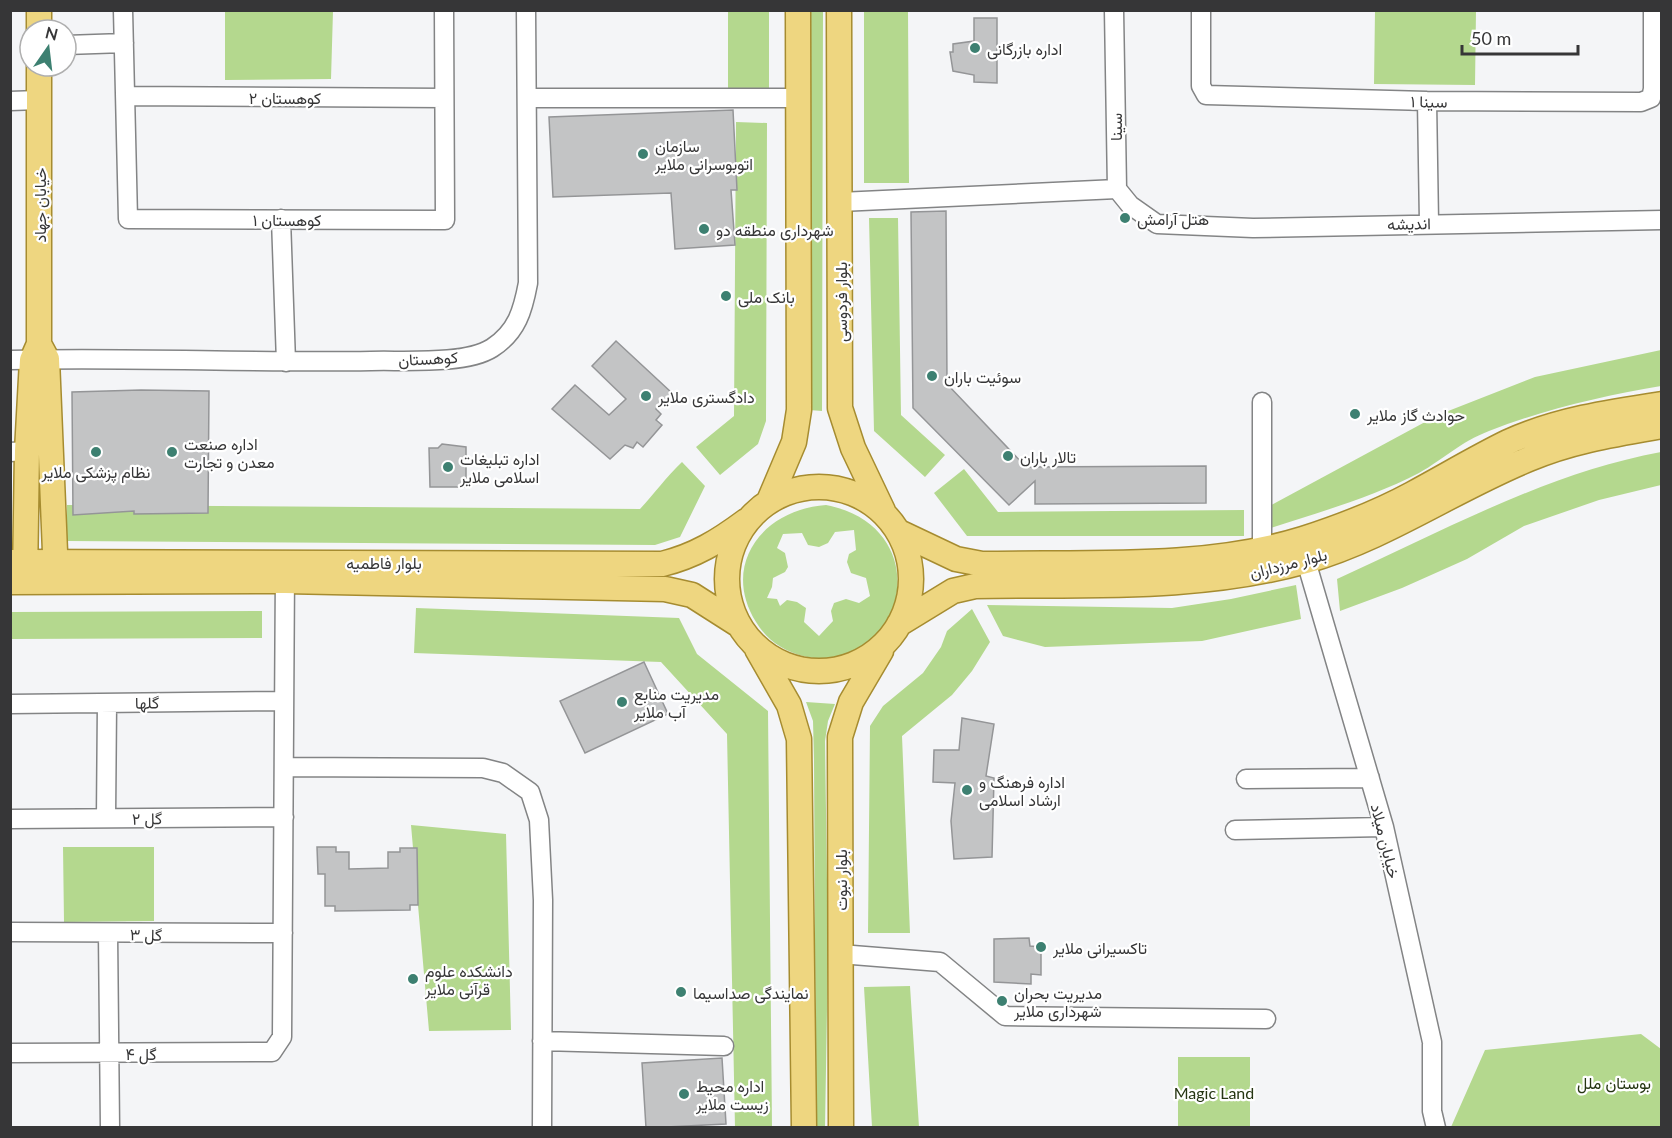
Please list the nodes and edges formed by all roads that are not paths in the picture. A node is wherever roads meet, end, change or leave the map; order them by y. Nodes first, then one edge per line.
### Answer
1 (123, 10) edge
2 (444, 10) edge
3 (526, 10) edge
4 (798, 10) edge
5 (840, 10) edge
6 (1114, 10) edge
7 (1201, 10) edge
8 (1653, 10) edge
9 (124, 43) junction
10 (78, 45) edge
11 (39, 78) edge
12 (125, 96) junction
13 (444, 98) junction
14 (527, 98) junction
15 (798, 98) junction
16 (39, 100) junction
17 (10, 101) edge
18 (1427, 101) junction
19 (1117, 189) junction
20 (840, 202) junction
21 (281, 219) junction
22 (1662, 220) edge
23 (1429, 223) junction
24 (32, 356) edge
25 (286, 362) junction
26 (1262, 402) dead end
27 (1662, 404) edge
28 (1662, 426) edge
29 (19, 452) edge
30 (769, 501) junction
31 (884, 513) junction
32 (746, 521) junction
33 (899, 532) junction
34 (1262, 549) junction
35 (1306, 561) junction
36 (285, 571) junction
37 (18, 572) edge
38 (56, 572) junction
39 (900, 624) junction
40 (739, 625) junction
41 (885, 643) junction
42 (754, 644) junction
43 (284, 701) junction
44 (107, 703) junction
45 (10, 704) edge
46 (284, 767) junction
47 (1370, 778) junction
48 (1246, 779) dead end
49 (284, 817) junction
50 (10, 819) edge
51 (106, 819) junction
52 (1384, 827) junction
53 (1235, 830) dead end
54 (10, 932) edge
55 (108, 933) junction
56 (283, 933) junction
57 (840, 954) junction
58 (1266, 1019) dead end
59 (542, 1041) junction
60 (724, 1046) dead end
61 (10, 1053) edge
62 (109, 1053) junction
63 (110, 1128) edge
64 (542, 1128) edge
65 (804, 1128) edge
66 (841, 1128) edge
67 (1436, 1128) edge

1 - 9 street
2 - 13 street
3 - 14 street, کوهستان
4 - 15 main road
5 - 20 main road, بلوار فردوسی
6 - 19 street, سینا
7 - 18 street, سینا ۱
8 - 18 street, سینا ۱
9 - 10 street
9 - 12 street
11 - 16 main road, خیابان جهاد
12 - 13 street, کوهستان ۲
12 - 21 street, کوهستان ۱
13 - 21 street, کوهستان ۱
14 - 15 street
14 - 25 street, کوهستان
15 - 30 main road
16 - 17 street
16 - 24 main road, خیابان جهاد
18 - 23 street
19 - 20 street
19 - 23 street, اندیشه
20 - 31 main road, بلوار فردوسی
21 - 25 street
22 - 23 street, اندیشه
24 - 25 street, کوهستان
24 - 29 main road, خیابان جهاد
24 - 38 main road, خیابان جهاد
26 - 34 street
27 - 34 main road, بلوار مرزداران
28 - 35 main road, بلوار مرزداران
29 - 37 main road, خیابان جهاد
30 - 31 main road
30 - 32 main road
31 - 33 main road
32 - 36 main road, بلوار فاطمیه
32 - 40 main road
33 - 34 main road, بلوار مرزداران
33 - 39 main road
35 - 39 main road, بلوار مرزداران
35 - 47 street, خیابان میلاد
36 - 38 main road, بلوار فاطمیه
36 - 40 main road, بلوار فاطمیه
36 - 43 street
37 - 38 main road, بلوار فاطمیه
39 - 41 main road
40 - 42 main road
41 - 42 main road
41 - 57 main road, بلوار نبوت
42 - 65 main road
43 - 44 street, گلها
43 - 46 street
44 - 45 street, گلها
44 - 51 street
46 - 49 street
46 - 59 street
47 - 48 street
47 - 52 street, خیابان میلاد
49 - 51 street, گل ۲
49 - 56 street
50 - 51 street, گل ۲
52 - 53 street
52 - 67 street, خیابان میلاد
54 - 55 street, گل ۳
55 - 56 street, گل ۳
55 - 62 street
56 - 62 street, گل ۴
57 - 58 street
57 - 66 main road, بلوار نبوت
59 - 60 street
59 - 64 street
61 - 62 street, گل ۴
62 - 63 street

